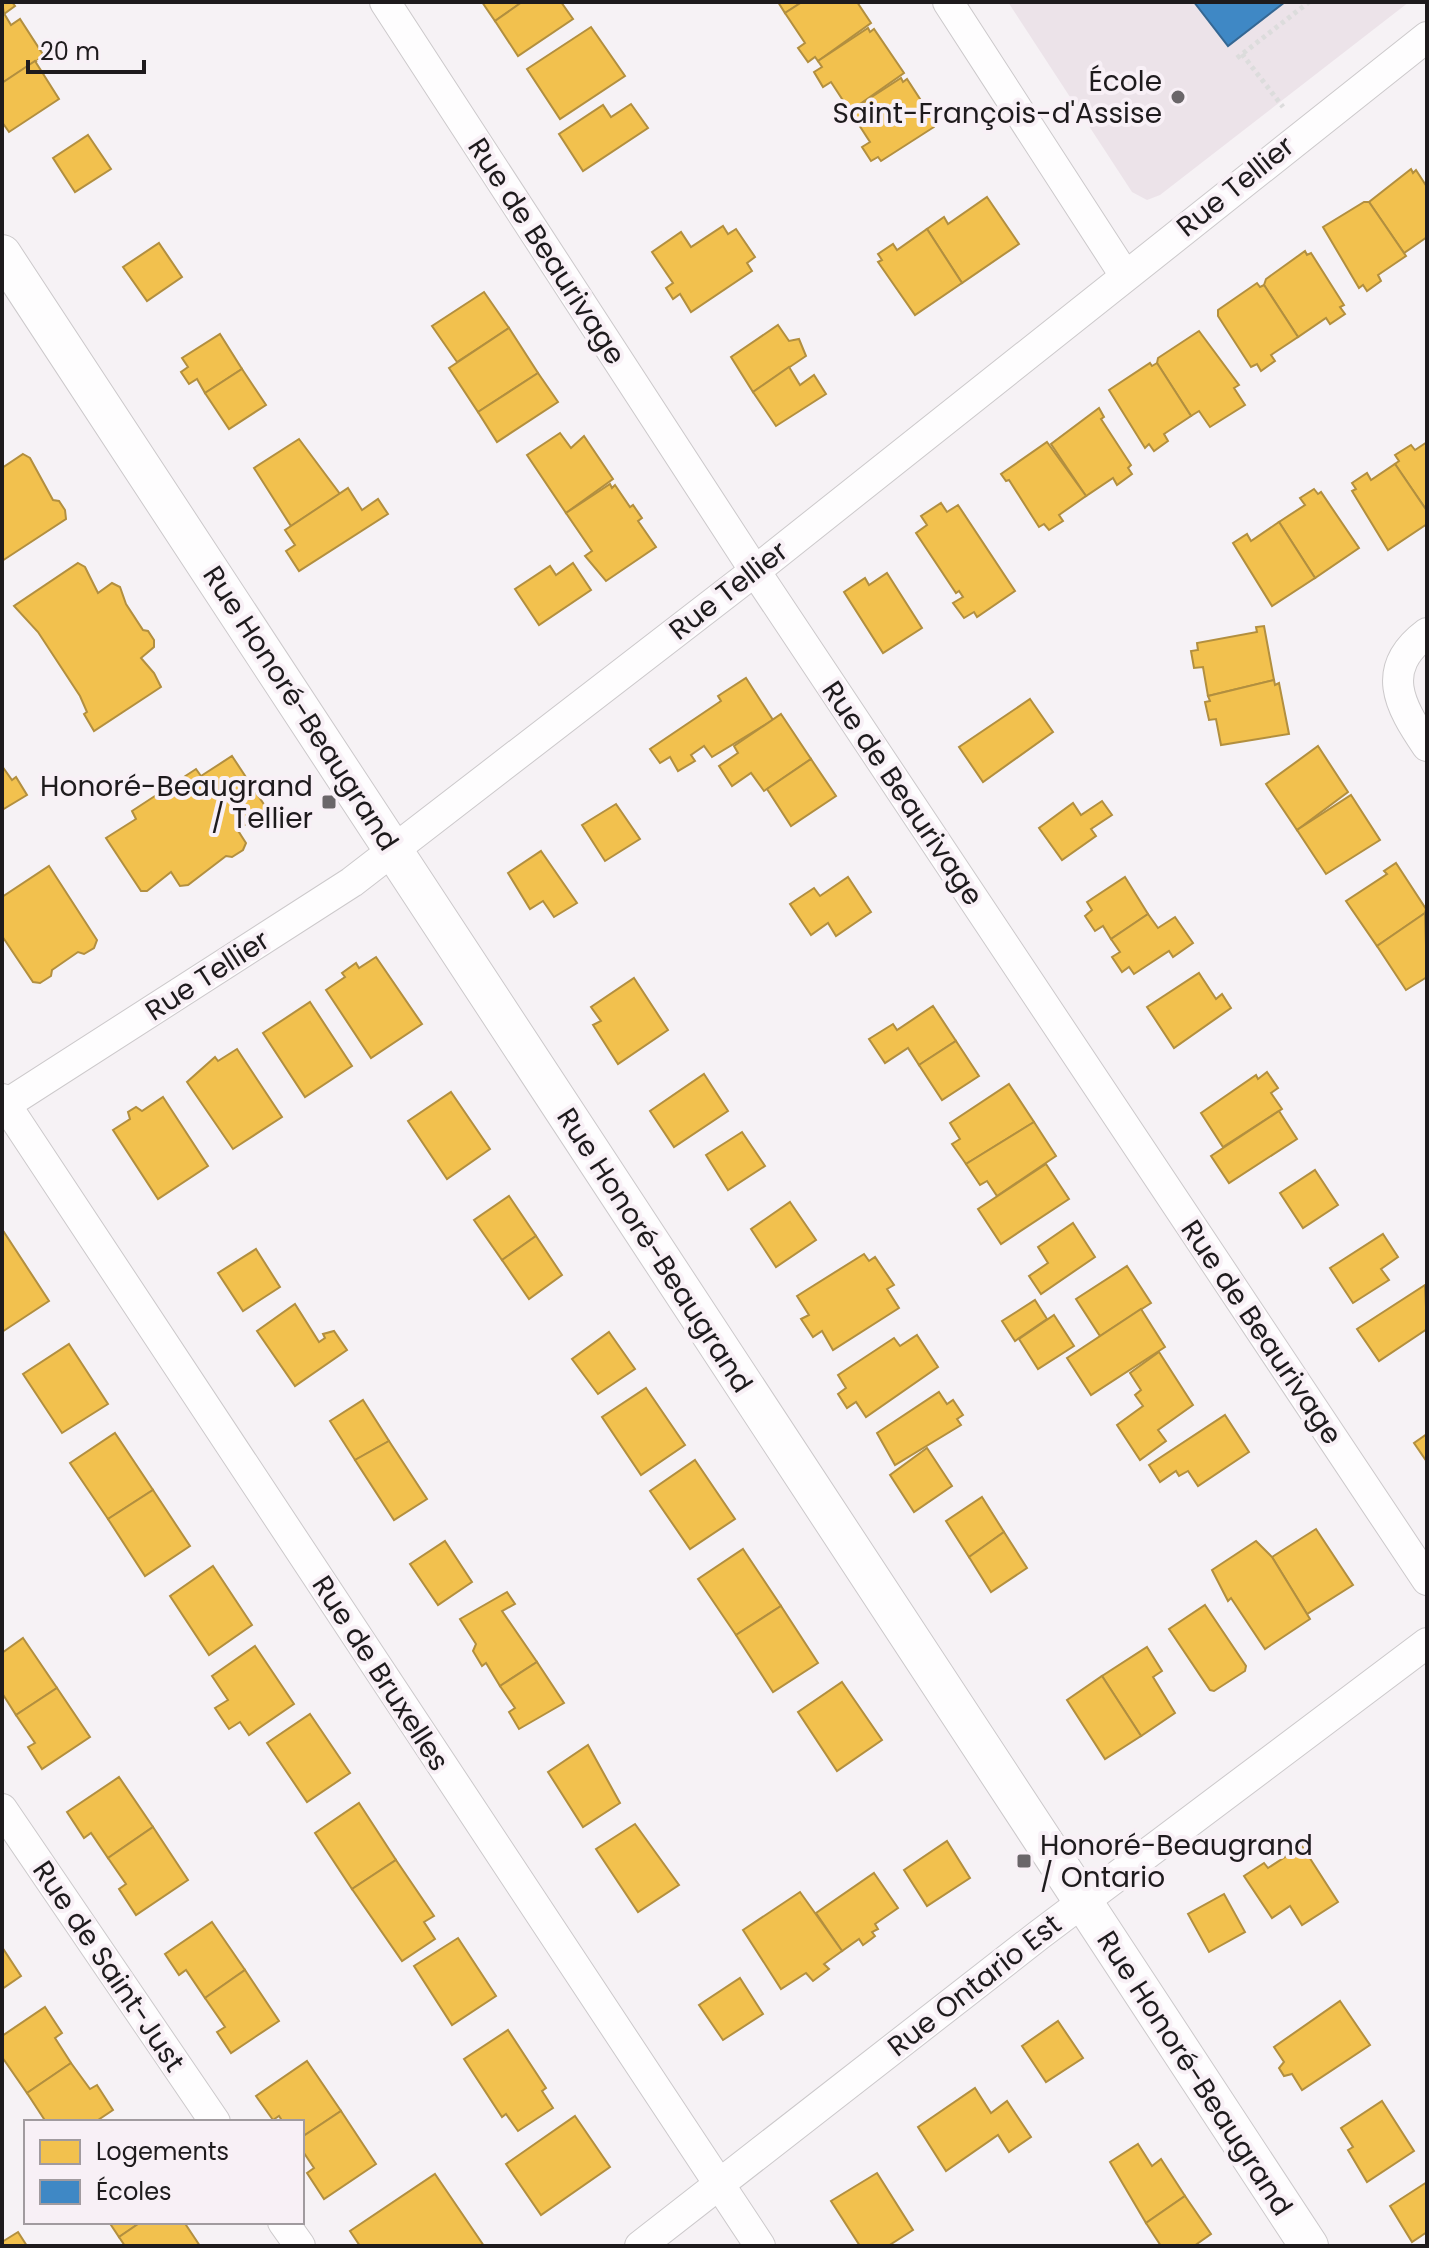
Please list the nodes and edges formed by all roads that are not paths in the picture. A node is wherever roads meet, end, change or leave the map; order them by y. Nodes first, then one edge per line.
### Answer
1 (385, 2) edge
2 (948, 2) edge
3 (1427, 37) edge
4 (2, 254) edge
5 (1124, 274) junction
6 (755, 571) junction
7 (1427, 633) edge
8 (1427, 746) edge
9 (394, 849) junction
10 (3, 1103) edge
11 (1427, 1580) edge
12 (1427, 1643) edge
13 (2, 1809) edge
14 (1083, 1902) junction
15 (214, 2120) edge
16 (719, 2183) junction
17 (284, 2224) edge
18 (300, 2246) edge
19 (640, 2246) edge
20 (760, 2246) edge
21 (1309, 2246) edge

1 - 6 street, Rue de Beaurivage
2 - 5 street
3 - 5 street, Rue Tellier
4 - 9 street, Rue Honoré-Beaugrand
5 - 6 street, Rue Tellier
6 - 9 street, Rue Tellier
6 - 11 street, Rue de Beaurivage
7 - 8 street
9 - 10 street, Rue Tellier
9 - 14 street, Rue Honoré-Beaugrand
10 - 16 street, Rue de Bruxelles
12 - 14 street, Rue Ontario Est
13 - 15 street, Rue de Saint-Just
14 - 16 street, Rue Ontario Est
14 - 21 street, Rue Honoré-Beaugrand
16 - 19 street, Rue Ontario Est
16 - 20 street, Rue de Bruxelles
17 - 18 street

